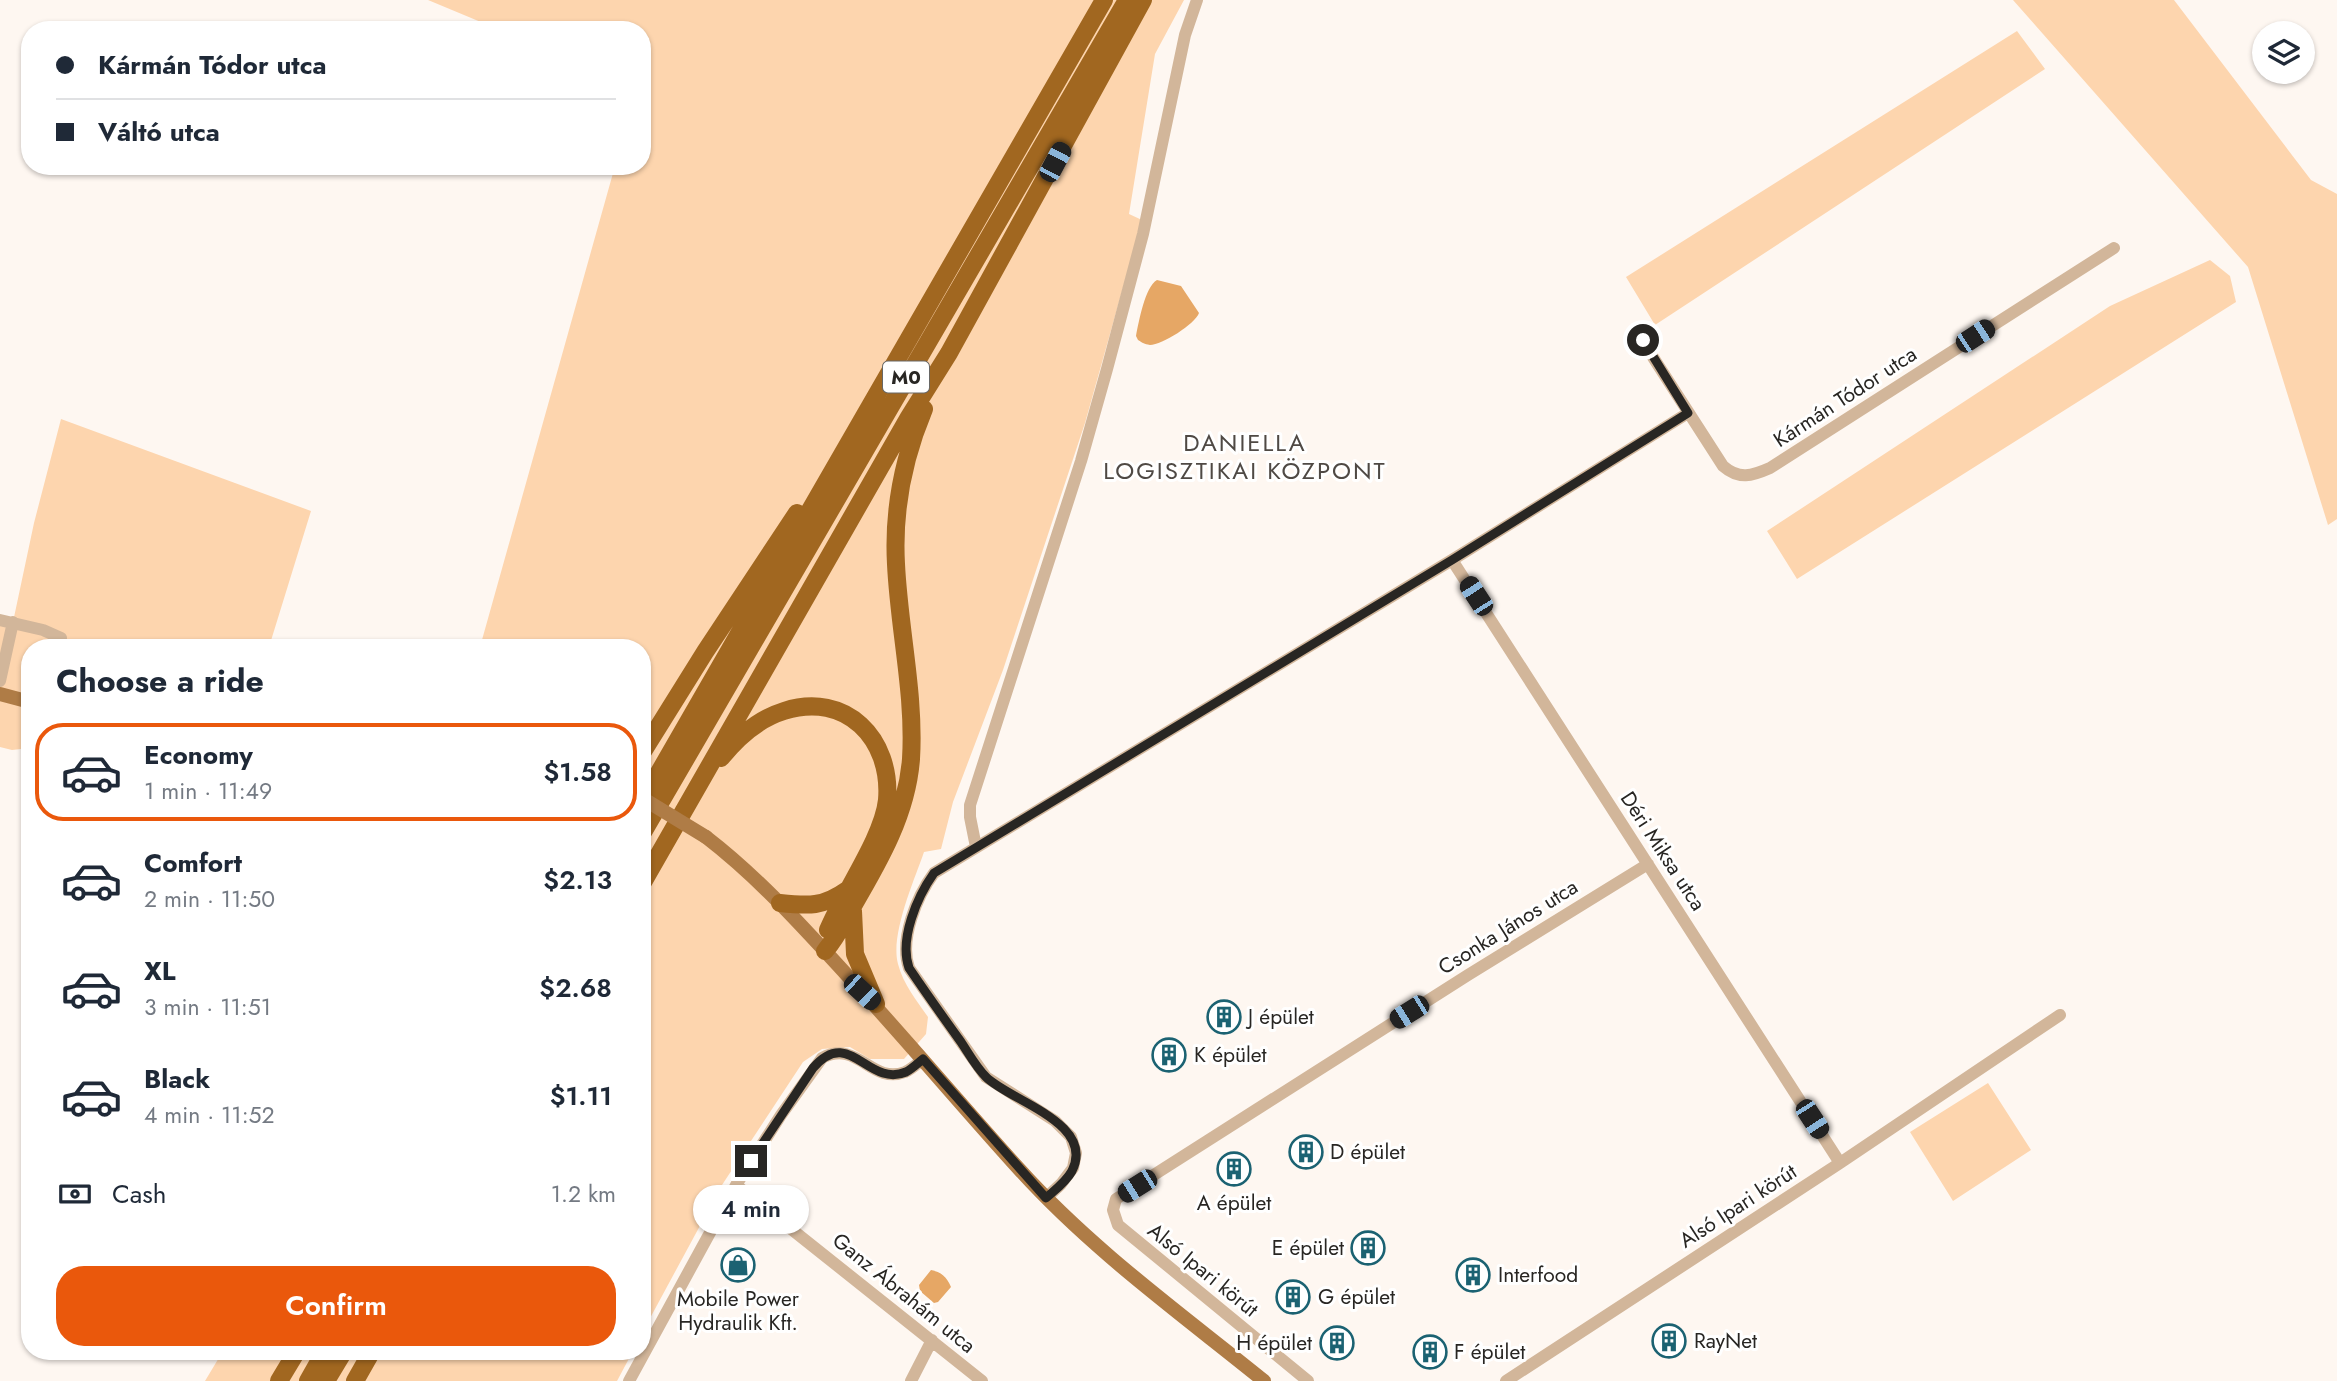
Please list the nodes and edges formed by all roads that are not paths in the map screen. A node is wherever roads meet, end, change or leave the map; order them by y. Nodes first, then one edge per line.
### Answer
1 (1104, 0) edge
2 (1127, 0) edge
3 (1143, 0) edge
4 (1197, 0) edge
5 (2114, 248) dead end
6 (1640, 337) dead end
7 (949, 353) junction
8 (1688, 413) junction
9 (834, 466) junction
10 (1452, 560) junction
11 (7, 621) edge
12 (61, 638) dead end
13 (0, 681) edge
14 (0, 694) edge
15 (21, 700) edge
16 (651, 738) edge
17 (651, 784) edge
18 (694, 793) junction
19 (651, 805) edge
20 (651, 819) edge
21 (976, 847) junction
22 (1648, 864) junction
23 (651, 868) edge
24 (851, 898) junction
25 (780, 903) junction
26 (825, 951) junction
27 (876, 1004) junction
28 (2060, 1015) dead end
29 (923, 1059) junction
30 (1840, 1163) junction
31 (736, 1185) junction
32 (1046, 1198) junction
33 (1113, 1210) joint
34 (932, 1340) junction
35 (651, 1341) edge
36 (292, 1360) edge
37 (320, 1360) edge
38 (339, 1360) edge
39 (367, 1360) edge
40 (640, 1360) edge
41 (279, 1381) edge
42 (308, 1381) edge
43 (326, 1381) edge
44 (355, 1381) edge
45 (629, 1381) edge
46 (911, 1381) edge
47 (982, 1381) edge
48 (1264, 1381) edge
49 (1308, 1381) edge
50 (1506, 1381) edge

1 - 9 highway, M0
2 - 20 highway, M0
3 - 7 highway
4 - 21 street
5 - 8 street, Kármán Tódor utca
6 - 8 street, Kármán Tódor utca
7 - 18 highway
7 - 24 highway
8 - 10 street
9 - 16 highway
9 - 17 highway, M0
10 - 21 street
10 - 22 street, Déri Miksa utca
11 - 12 street
11 - 13 street
14 - 15 main road
18 - 23 highway
18 - 24 highway
19 - 25 main road, bridge
21 - 32 street
22 - 30 street, Déri Miksa utca
22 - 33 street, Csonka János utca
24 - 25 highway
24 - 26 highway
24 - 27 highway
25 - 26 main road
26 - 27 main road
27 - 29 main road
28 - 30 street, Alsó Ipari körút
29 - 31 street
29 - 32 main road
30 - 50 street, Alsó Ipari körút
31 - 34 street, Ganz Ábrahám utca
31 - 35 street
32 - 48 main road
33 - 49 street, Alsó Ipari körút
34 - 46 street
34 - 47 street, Ganz Ábrahám utca
36 - 41 highway
37 - 42 highway
38 - 43 highway
39 - 44 highway
40 - 45 street

